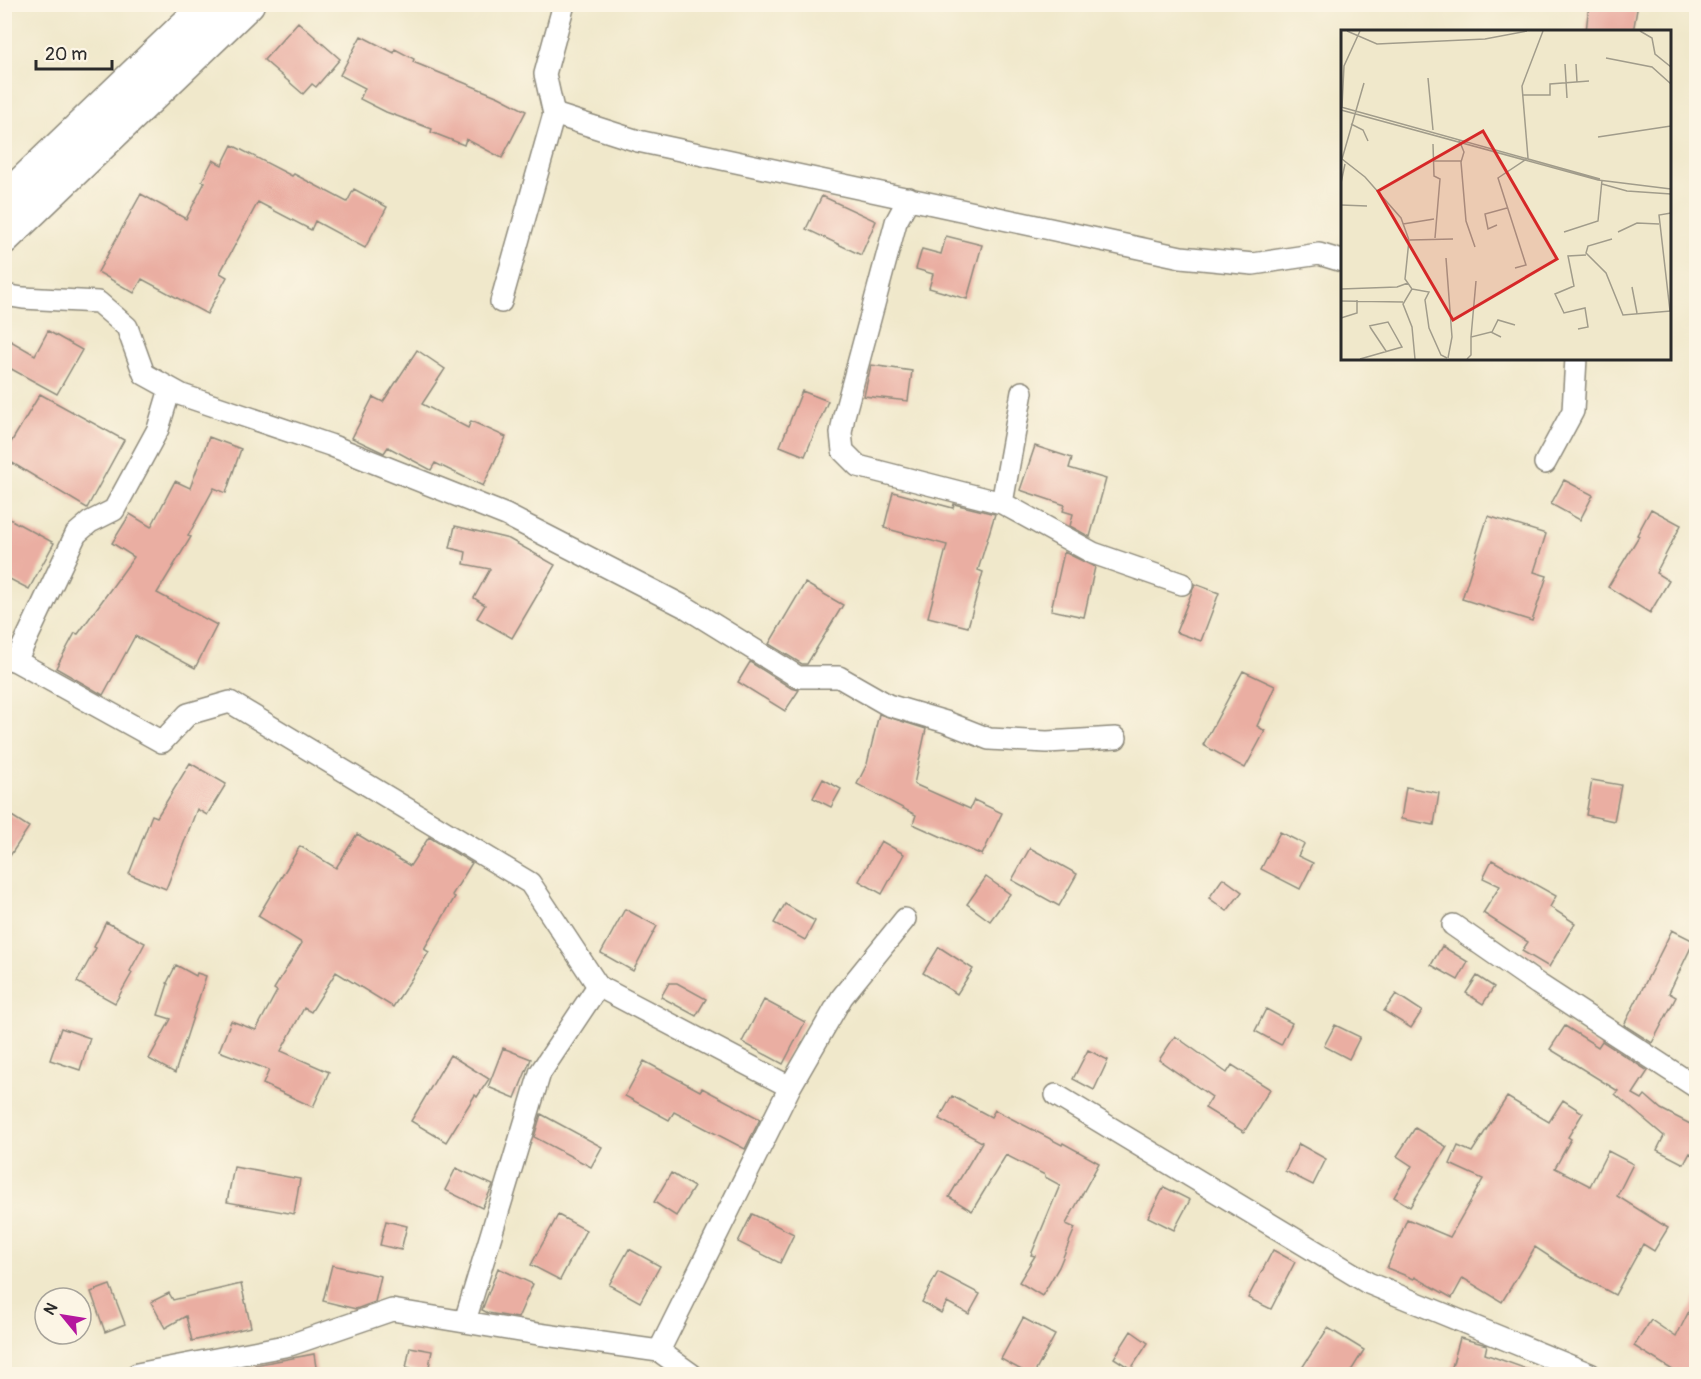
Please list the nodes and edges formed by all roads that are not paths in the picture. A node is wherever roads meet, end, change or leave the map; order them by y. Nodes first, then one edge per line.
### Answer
1 (207, 4) edge
2 (249, 4) edge
3 (564, 4) edge
4 (554, 114) junction
5 (4, 198) edge
6 (909, 198) junction
7 (4, 239) edge
8 (1341, 261) edge
9 (4, 294) edge
10 (501, 302) dead end
11 (1576, 360) edge
12 (170, 389) junction
13 (1022, 392) dead end
14 (1545, 463) dead end
15 (1002, 503) junction
16 (1182, 584) dead end
17 (10, 659) edge
18 (1116, 738) dead end
19 (905, 919) dead end
20 (1453, 925) dead end
21 (598, 986) junction
22 (790, 1087) junction
23 (1696, 1087) edge
24 (1056, 1095) dead end
25 (465, 1322) junction
26 (659, 1351) junction
27 (136, 1374) edge
28 (691, 1374) edge
29 (1590, 1374) edge

1 - 5 street
2 - 7 street
3 - 4 street
4 - 6 street
4 - 10 street
6 - 8 street
6 - 15 street
9 - 12 street
11 - 14 street
12 - 17 street
12 - 18 street
13 - 15 street
15 - 16 street
17 - 21 street
19 - 22 street
20 - 23 street
21 - 22 street
21 - 25 street
22 - 26 street
24 - 29 street
25 - 26 street
25 - 27 street
26 - 28 street

